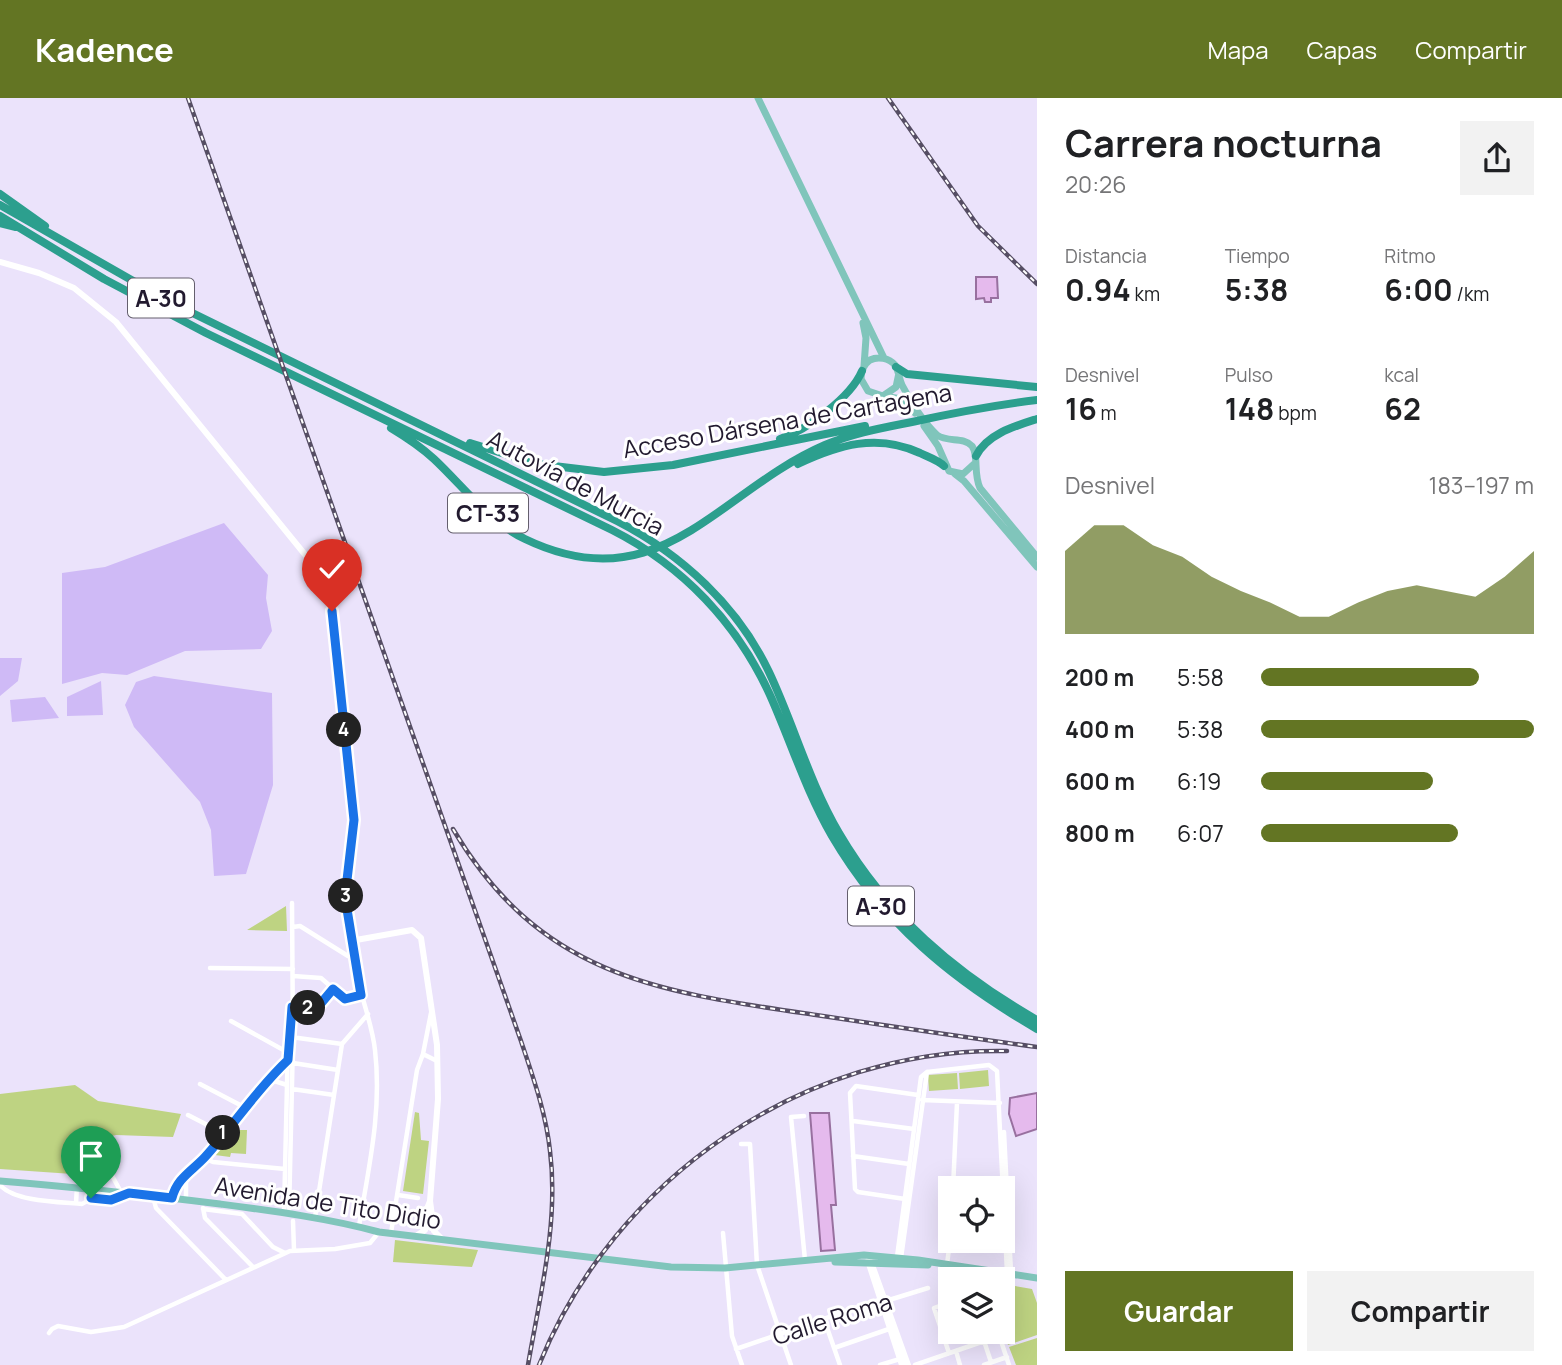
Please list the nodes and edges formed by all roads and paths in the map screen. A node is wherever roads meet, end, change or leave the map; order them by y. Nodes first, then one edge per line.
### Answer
1 (760, 98) edge
2 (0, 194) edge
3 (0, 205) edge
4 (0, 216) edge
5 (0, 223) edge
6 (18, 227) junction
7 (65, 244) junction
8 (0, 262) edge
9 (854, 292) junction
10 (884, 358) junction
11 (863, 369) junction
12 (897, 370) junction
13 (1037, 387) edge
14 (1037, 395) edge
15 (880, 396) junction
16 (1037, 400) edge
17 (369, 412) junction
18 (930, 415) junction
19 (911, 419) junction
20 (1037, 419) edge
21 (424, 425) junction
22 (958, 440) junction
23 (706, 458) junction
24 (975, 460) junction
25 (946, 465) junction
26 (718, 514) junction
27 (1037, 557) edge
28 (1037, 567) edge
29 (789, 730) junction
30 (292, 903) dead end
31 (293, 927) junction
32 (354, 940) junction
33 (354, 955) junction
34 (211, 968) dead end
35 (293, 969) junction
36 (293, 976) junction
37 (333, 989) junction
38 (361, 995) junction
39 (432, 1005) junction
40 (292, 1007) junction
41 (368, 1014) junction
42 (1037, 1020) edge
43 (230, 1021) dead end
44 (1037, 1029) edge
45 (291, 1037) junction
46 (342, 1044) junction
47 (287, 1052) junction
48 (423, 1054) junction
49 (290, 1061) junction
50 (438, 1061) junction
51 (338, 1070) junction
52 (927, 1072) junction
53 (267, 1079) junction
54 (200, 1084) dead end
55 (289, 1087) junction
56 (334, 1095) junction
57 (918, 1095) junction
58 (922, 1100) junction
59 (957, 1103) junction
60 (1000, 1103) junction
61 (244, 1107) junction
62 (188, 1115) dead end
63 (804, 1116) dead end
64 (853, 1121) junction
65 (914, 1129) junction
66 (223, 1133) junction
67 (741, 1144) dead end
68 (853, 1156) junction
69 (204, 1158) junction
70 (909, 1164) junction
71 (285, 1169) junction
72 (186, 1171) junction
73 (954, 1176) edge
74 (0, 1183) edge
75 (77, 1187) junction
76 (94, 1189) junction
77 (125, 1192) junction
78 (398, 1195) junction
79 (153, 1196) junction
80 (172, 1198) junction
81 (418, 1198) dead end
82 (905, 1199) junction
83 (186, 1200) junction
84 (430, 1201) junction
85 (76, 1203) junction
86 (203, 1206) junction
87 (289, 1216) junction
88 (315, 1217) junction
89 (359, 1226) junction
90 (433, 1231) junction
91 (379, 1232) junction
92 (391, 1233) junction
93 (723, 1233) dead end
94 (427, 1234) junction
95 (443, 1240) junction
96 (294, 1250) junction
97 (285, 1253) junction
98 (948, 1253) edge
99 (840, 1257) junction
100 (897, 1259) junction
101 (805, 1261) junction
102 (870, 1261) junction
103 (757, 1265) junction
104 (945, 1265) junction
105 (967, 1267) edge
106 (1007, 1267) edge
107 (253, 1268) junction
108 (725, 1268) junction
109 (1015, 1274) edge
110 (1037, 1278) edge
111 (226, 1280) junction
112 (879, 1281) junction
113 (928, 1288) dead end
114 (882, 1301) junction
115 (824, 1319) junction
116 (889, 1329) junction
117 (49, 1333) dead end
118 (780, 1333) junction
119 (946, 1344) edge
120 (976, 1344) edge
121 (985, 1344) edge
122 (1002, 1344) edge
123 (834, 1348) junction
124 (736, 1349) junction
125 (956, 1351) junction
126 (949, 1353) junction
127 (1007, 1357) junction
128 (901, 1362) edge
129 (991, 1362) junction
130 (929, 1363) edge
131 (742, 1365) edge
132 (791, 1365) edge
133 (840, 1365) edge
134 (880, 1365) edge
135 (908, 1365) edge
136 (915, 1365) edge
137 (960, 1365) edge
138 (984, 1365) edge
139 (1009, 1365) edge

1 - 9 main road
2 - 7 highway
3 - 7 highway, Autovía de Murcia / A-30
4 - 6 highway, Autovía de Murcia / A-30
5 - 6 highway
6 - 17 highway, Autovía de Murcia / A-30
7 - 21 highway, Autovía de Murcia / A-30
8 - 32 main road
9 - 10 main road
9 - 11 main road
10 - 11 main road
10 - 12 main road
11 - 15 main road
11 - 23 highway
12 - 13 highway
12 - 15 main road
12 - 22 main road
14 - 18 highway, Acceso Dársena de Cartagena / CT-33
15 - 25 main road
16 - 18 highway, Acceso Dársena de Cartagena / CT-33
17 - 26 highway, Acceso Dársena de Cartagena / CT-33
17 - 29 highway, Autovía de Murcia / A-30
18 - 19 highway, Acceso Dársena de Cartagena / CT-33
19 - 23 highway, Acceso Dársena de Cartagena / CT-33
19 - 26 highway, Acceso Dársena de Cartagena / CT-33
20 - 24 highway
21 - 23 highway, Acceso Dársena de Cartagena / CT-33
21 - 29 highway, Autovía de Murcia / A-30
22 - 24 main road
22 - 25 main road
24 - 25 main road
24 - 27 main road
25 - 26 highway
25 - 28 main road
29 - 42 highway, Autovía de Murcia / A-30
29 - 44 highway, Autovía de Murcia / A-30
30 - 31 street
31 - 33 street
31 - 35 street
32 - 33 street
32 - 39 main road
33 - 38 street
34 - 35 street
35 - 36 street
36 - 37 street
36 - 40 street
37 - 38 street
37 - 40 street
38 - 41 street
39 - 48 street
39 - 50 main road
40 - 45 street
41 - 46 street
41 - 89 street
43 - 47 street
45 - 46 street
45 - 47 street
45 - 49 street
46 - 51 street
47 - 49 street
48 - 50 street
48 - 78 street
49 - 51 street
49 - 53 street
49 - 55 street
50 - 84 main road
51 - 56 street
52 - 57 street
52 - 58 street
52 - 60 street
53 - 55 street
53 - 61 street
54 - 61 street
55 - 56 street
55 - 71 street
55 - 87 street
56 - 88 street
57 - 64 street
57 - 65 street
58 - 59 street
58 - 100 street
59 - 60 street
59 - 73 street
60 - 106 street
61 - 66 street
62 - 66 street
63 - 101 street
64 - 65 street
64 - 68 street
65 - 70 street
66 - 69 street
67 - 103 street
68 - 70 street
68 - 82 street
69 - 71 street
69 - 72 street
70 - 82 street
71 - 87 street
72 - 80 street
72 - 83 street
74 - 75 main road, Avenida de Tito Didio
74 - 85 street
75 - 76 main road, Avenida de Tito Didio
75 - 85 street
76 - 77 main road, Avenida de Tito Didio
76 - 77 street
77 - 79 main road, Avenida de Tito Didio
77 - 85 street
78 - 81 street
78 - 92 street
79 - 80 main road, Avenida de Tito Didio
79 - 111 street
80 - 83 main road, Avenida de Tito Didio
82 - 100 street
83 - 86 main road, Avenida de Tito Didio
84 - 90 main road
84 - 94 main road
86 - 87 main road, Avenida de Tito Didio
86 - 97 street
86 - 107 street
87 - 88 main road, Avenida de Tito Didio
87 - 96 street
88 - 89 main road, Avenida de Tito Didio
89 - 91 main road, Avenida de Tito Didio
90 - 94 main road
90 - 95 main road
91 - 92 main road, Avenida de Tito Didio
91 - 96 street
92 - 94 main road, Avenida de Tito Didio
93 - 108 street
94 - 95 main road, Avenida de Tito Didio
95 - 108 main road, Avenida de Tito Didio
96 - 97 street
97 - 107 street
98 - 104 street
99 - 100 main road
99 - 101 main road
99 - 102 main road
100 - 102 main road
100 - 104 main road
100 - 112 main road
101 - 102 main road
101 - 103 main road, Avenida de Tito Didio
102 - 112 main road
102 - 114 main road
103 - 108 main road, Avenida de Tito Didio
103 - 118 street
104 - 105 main road
107 - 111 street
108 - 124 street
109 - 110 main road
111 - 117 street
112 - 114 main road
113 - 114 street, Calle Roma
114 - 115 street, Calle Roma
114 - 116 main road
114 - 135 main road
115 - 118 street, Calle Roma
115 - 123 street
116 - 123 street
116 - 128 main road
118 - 124 street, Calle Roma
118 - 132 street
119 - 126 street
120 - 125 street
121 - 129 street
122 - 127 street
123 - 133 street
124 - 131 street
125 - 126 street
125 - 137 street
126 - 130 street
127 - 129 street
127 - 139 street
128 - 134 street
129 - 138 street
130 - 136 street

